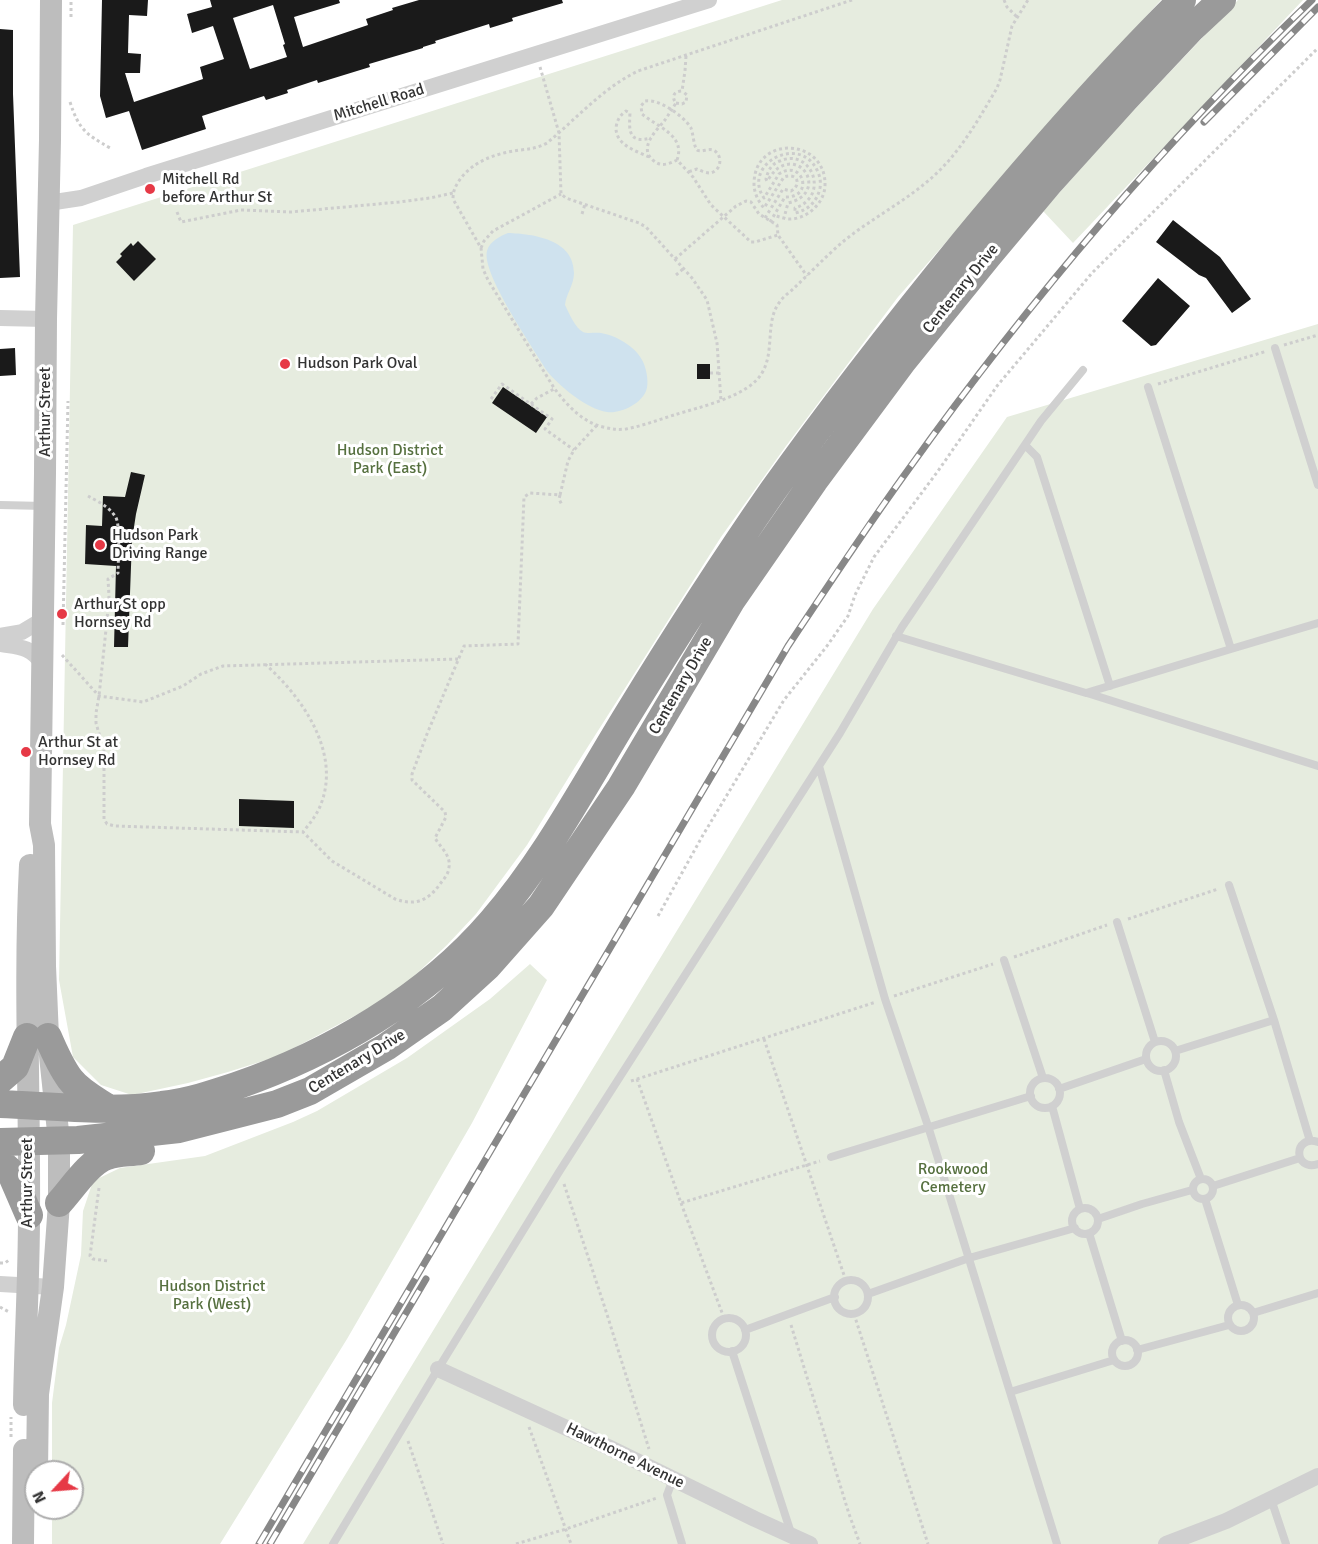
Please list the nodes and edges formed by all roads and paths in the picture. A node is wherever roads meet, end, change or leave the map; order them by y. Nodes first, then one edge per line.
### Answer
1 (51, 0) edge
2 (709, 0) edge
3 (852, 0) edge
4 (1004, 0) edge
5 (1028, 0) edge
6 (1182, 0) edge
7 (1222, 0) edge
8 (1017, 17) junction
9 (1318, 48) edge
10 (536, 54) junction
11 (686, 55) junction
12 (682, 91) junction
13 (70, 103) dead end
14 (676, 103) junction
15 (672, 110) junction
16 (660, 127) junction
17 (559, 133) junction
18 (651, 138) junction
19 (110, 148) dead end
20 (796, 148) junction
21 (795, 154) junction
22 (650, 157) junction
23 (677, 160) junction
24 (688, 172) junction
25 (757, 179) junction
26 (820, 187) junction
27 (825, 187) junction
28 (453, 193) junction
29 (561, 194) junction
30 (48, 202) junction
31 (585, 204) junction
32 (177, 212) dead end
33 (582, 214) dead end
34 (774, 215) junction
35 (725, 216) junction
36 (765, 218) junction
37 (783, 218) junction
38 (770, 222) junction
39 (778, 235) junction
40 (481, 248) junction
41 (675, 259) junction
42 (684, 268) junction
43 (676, 274) dead end
44 (807, 276) junction
45 (0, 318) edge
46 (46, 319) junction
47 (1318, 335) edge
48 (1275, 348) junction
49 (1083, 370) dead end
50 (710, 373) dead end
51 (719, 373) junction
52 (1148, 387) joint
53 (554, 388) junction
54 (491, 399) dead end
55 (68, 401) dead end
56 (721, 401) junction
57 (531, 404) junction
58 (597, 425) junction
59 (1025, 445) junction
60 (574, 450) junction
61 (1317, 480) edge
62 (560, 495) junction
63 (88, 496) dead end
64 (0, 506) edge
65 (45, 506) junction
66 (562, 506) dead end
67 (53, 622) junction
68 (1318, 622) edge
69 (0, 636) edge
70 (896, 636) junction
71 (0, 644) edge
72 (62, 648) dead end
73 (1231, 649) junction
74 (458, 659) junction
75 (55, 662) junction
76 (265, 663) junction
77 (1110, 686) junction
78 (1086, 693) junction
79 (99, 696) junction
80 (819, 766) junction
81 (1318, 766) edge
82 (303, 832) junction
83 (1229, 885) joint
84 (658, 916) dead end
85 (1117, 922) junction
86 (1004, 960) junction
87 (885, 999) junction
88 (1274, 1020) junction
89 (37, 1037) junction
90 (764, 1038) junction
91 (1155, 1042) junction
92 (1174, 1051) junction
93 (1146, 1059) junction
94 (1164, 1070) junction
95 (1042, 1078) junction
96 (637, 1079) junction
97 (0, 1080) edge
98 (614, 1086) junction
99 (1059, 1089) junction
100 (1031, 1096) junction
101 (27, 1105) edge
102 (1052, 1106) junction
103 (108, 1108) junction
104 (928, 1126) junction
105 (179, 1130) junction
106 (59, 1141) junction
107 (0, 1142) edge
108 (28, 1142) junction
109 (1314, 1142) edge
110 (831, 1157) joint
111 (1300, 1158) junction
112 (0, 1162) edge
113 (1318, 1164) edge
114 (807, 1166) junction
115 (559, 1172) junction
116 (1201, 1179) junction
117 (1212, 1186) junction
118 (99, 1188) dead end
119 (1192, 1190) junction
120 (1205, 1199) junction
121 (59, 1203) junction
122 (681, 1203) junction
123 (1080, 1209) junction
124 (29, 1215) junction
125 (1098, 1219) junction
126 (1074, 1228) junction
127 (1089, 1233) junction
128 (969, 1258) junction
129 (108, 1261) dead end
130 (846, 1281) junction
131 (0, 1284) edge
132 (27, 1285) junction
133 (53, 1287) junction
134 (868, 1293) junction
135 (1318, 1293) edge
136 (834, 1297) junction
137 (1238, 1305) junction
138 (0, 1307) edge
139 (1253, 1313) junction
140 (854, 1314) junction
141 (788, 1315) junction
142 (724, 1318) junction
143 (12, 1319) dead end
144 (1229, 1325) junction
145 (745, 1330) junction
146 (1122, 1341) junction
147 (1137, 1350) junction
148 (732, 1351) junction
149 (1114, 1360) junction
150 (438, 1369) junction
151 (1010, 1392) junction
152 (522, 1407) junction
153 (11, 1409) dead end
154 (404, 1427) junction
155 (10, 1443) dead end
156 (37, 1460) edge
157 (656, 1471) junction
158 (1318, 1476) edge
159 (670, 1487) junction
160 (1272, 1499) junction
161 (37, 1520) edge
162 (566, 1529) junction
163 (793, 1540) edge
164 (22, 1544) edge
165 (36, 1544) edge
166 (333, 1544) edge
167 (443, 1544) edge
168 (516, 1544) edge
169 (571, 1544) edge
170 (682, 1544) edge
171 (810, 1544) edge
172 (860, 1544) edge
173 (928, 1544) edge
174 (1057, 1544) edge
175 (1166, 1544) edge
176 (1286, 1544) edge

1 - 30 main road, Arthur Street
2 - 10 street, Mitchell Road
3 - 11 path
4 - 8 path
5 - 8 path
6 - 103 highway, Centenary Drive
7 - 105 highway, Centenary Drive
8 - 44 path
9 - 84 path
10 - 17 path
10 - 30 street, Mitchell Road
11 - 12 path
11 - 17 path
12 - 14 path
12 - 14 path
13 - 19 path
14 - 15 path
15 - 16 path
15 - 16 path
15 - 24 path
16 - 18 path
16 - 23 path
17 - 28 path
17 - 29 path
18 - 22 path
18 - 22 path
20 - 21 path
20 - 25 path
20 - 27 path
21 - 25 path
21 - 26 path
22 - 23 path
23 - 24 path
24 - 35 path
25 - 34 path
25 - 36 path
26 - 27 path
26 - 37 path
27 - 37 path
28 - 32 path
28 - 40 path
29 - 31 path
29 - 40 path
30 - 46 main road, Arthur Street
31 - 33 path
31 - 41 path
34 - 37 path
34 - 38 path
35 - 36 path
35 - 39 path
35 - 41 path
36 - 38 path
38 - 39 path
39 - 44 path
40 - 53 path
41 - 42 path
42 - 43 path
42 - 51 path
44 - 56 path
45 - 46 street
46 - 65 main road, Arthur Street
47 - 48 path
48 - 52 path
48 - 61 lane
49 - 59 lane
50 - 51 path
51 - 56 path
52 - 73 lane
53 - 57 path
53 - 58 path
54 - 57 path
55 - 67 path
56 - 58 path
57 - 60 path
58 - 60 path
59 - 70 lane
59 - 77 lane
60 - 62 path
62 - 66 path
62 - 74 path
63 - 79 path
64 - 65 lane
65 - 67 main road, Arthur Street
67 - 69 street
67 - 75 main road, Arthur Street
68 - 73 lane
70 - 78 lane
70 - 80 lane
71 - 75 street
72 - 75 path
73 - 77 lane
74 - 76 path
74 - 82 path
75 - 79 path
75 - 89 main road, Arthur Street
76 - 79 path
76 - 82 path
77 - 78 lane
78 - 81 lane
79 - 82 path
80 - 87 lane
80 - 98 lane
83 - 85 path
83 - 88 lane
85 - 86 path
85 - 91 lane
86 - 87 path
86 - 95 lane
87 - 90 path
87 - 104 lane
88 - 92 lane
88 - 109 lane
89 - 97 highway
89 - 101 main road, Arthur Street
89 - 103 highway
90 - 96 path
90 - 114 path
91 - 92 lane
91 - 93 lane
92 - 94 lane
93 - 94 lane
93 - 99 lane
94 - 116 lane
95 - 99 lane
95 - 100 lane
96 - 98 path
96 - 122 path
98 - 115 lane
99 - 102 lane
100 - 102 lane
100 - 104 lane
101 - 103 highway, Centenary Drive
101 - 106 main road, Arthur Street
101 - 108 main road, Arthur Street
102 - 123 lane
104 - 110 lane
104 - 128 lane
105 - 106 highway, Centenary Drive
105 - 121 highway
106 - 108 highway, Centenary Drive
106 - 121 main road, Arthur Street
107 - 108 highway, Centenary Drive
108 - 124 main road, Arthur Street
109 - 111 lane
110 - 114 path
111 - 113 lane
111 - 117 lane
112 - 124 highway
114 - 122 path
114 - 130 path
115 - 150 lane
115 - 157 path
116 - 117 lane
116 - 119 lane
117 - 120 lane
118 - 129 path
119 - 120 lane
119 - 125 lane
120 - 137 lane
121 - 133 main road, Arthur Street
122 - 142 path
123 - 125 lane
123 - 126 lane
124 - 132 main road, Arthur Street
125 - 127 lane
126 - 127 lane
126 - 128 lane
127 - 146 lane
128 - 134 lane
128 - 151 lane
130 - 134 lane
130 - 136 lane
131 - 132 street
132 - 133 street
132 - 164 main road, Arthur Street
133 - 156 main road, Arthur Street
134 - 140 lane
135 - 139 lane
136 - 140 lane
136 - 141 lane
137 - 139 lane
137 - 144 lane
138 - 143 path
139 - 144 lane
140 - 173 path
141 - 145 lane
141 - 172 path
142 - 145 lane
142 - 148 lane
144 - 147 lane
145 - 148 lane
146 - 147 lane
146 - 149 lane
147 - 149 lane
148 - 163 lane
149 - 151 lane
150 - 152 street, Hawthorne Avenue
150 - 154 lane
151 - 174 lane
152 - 157 street, Hawthorne Avenue
152 - 162 path
153 - 155 path
154 - 166 lane
154 - 167 path
157 - 159 street, Hawthorne Avenue
158 - 160 street
159 - 162 path
159 - 163 street, Hawthorne Avenue
159 - 170 lane
160 - 175 street
160 - 176 lane
161 - 165 main road
162 - 168 path
162 - 169 path
163 - 171 street, Hawthorne Avenue

